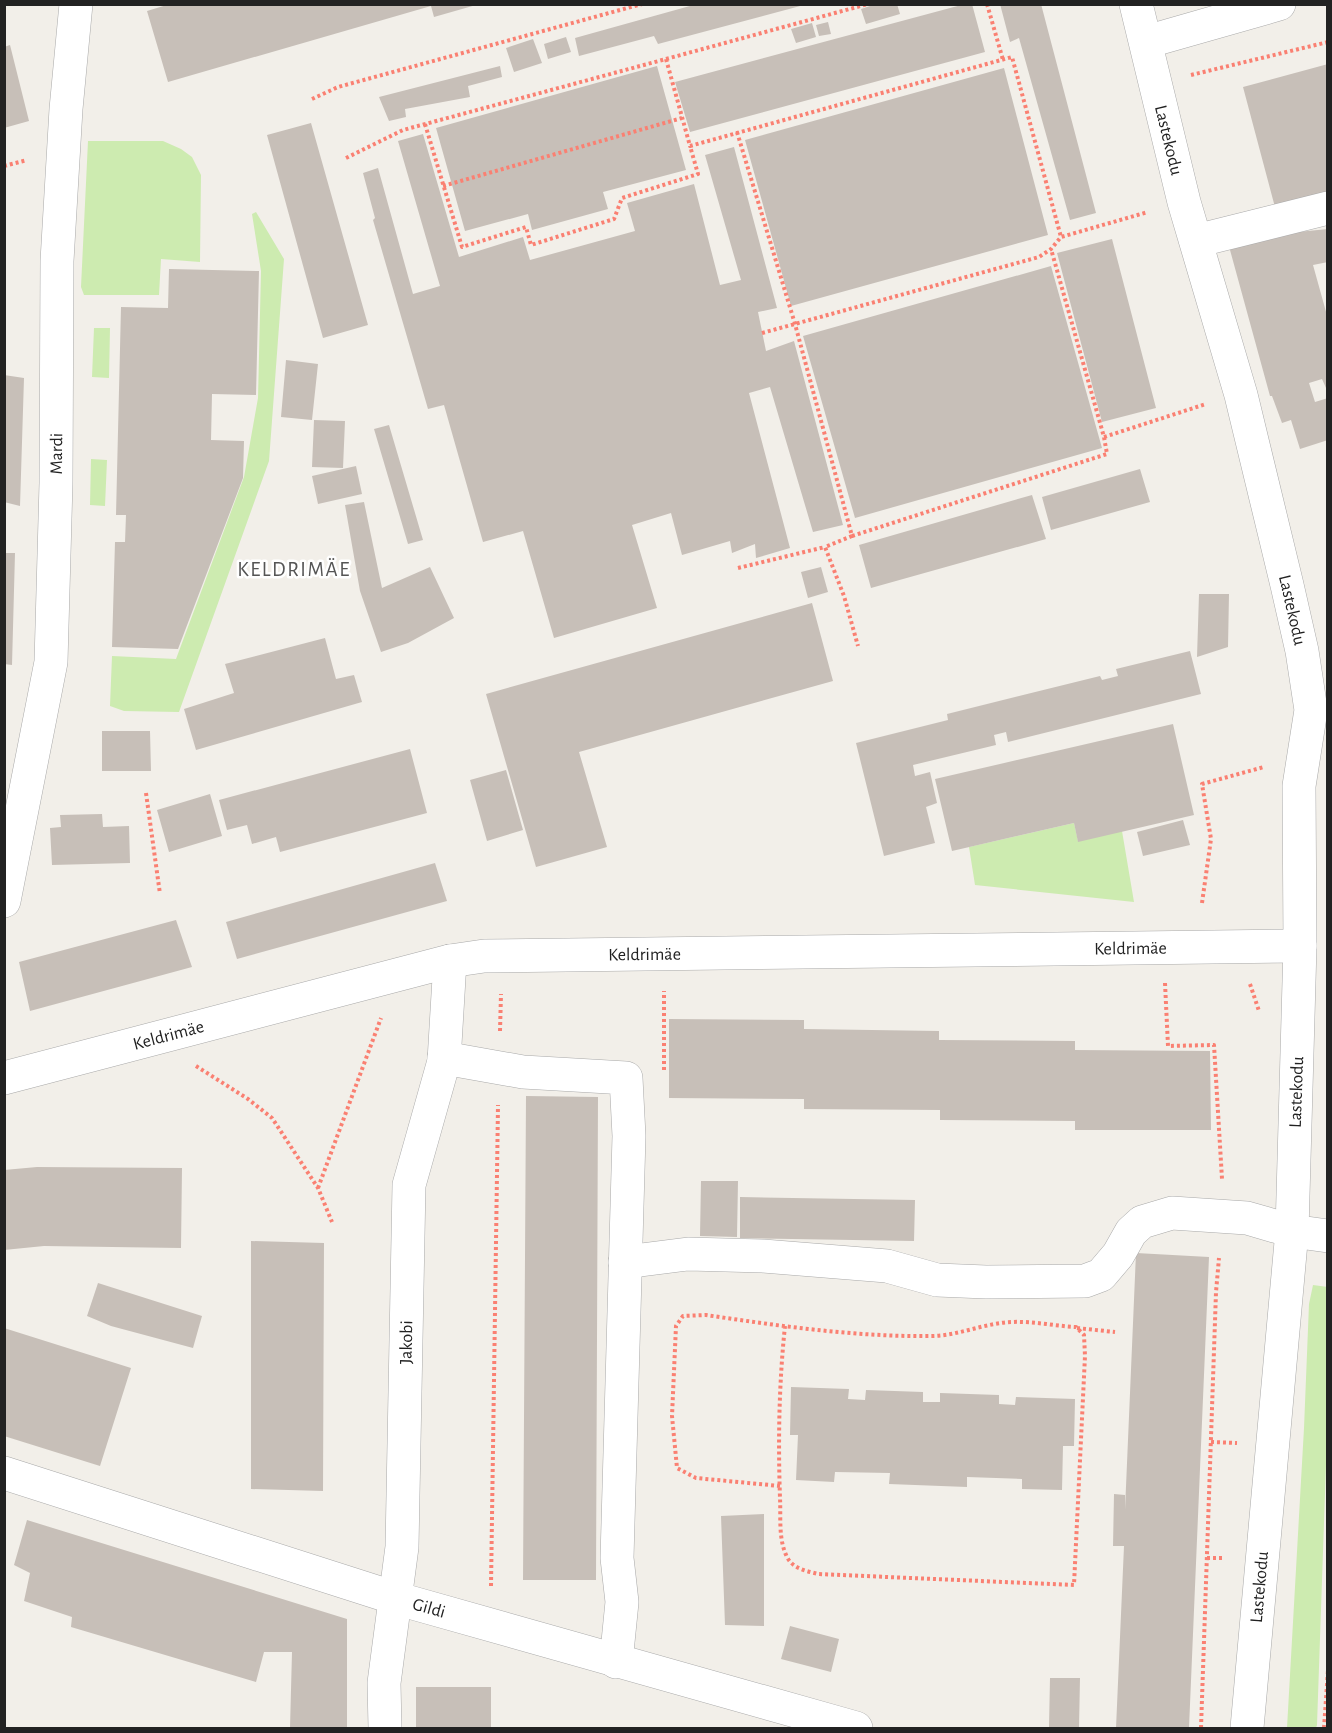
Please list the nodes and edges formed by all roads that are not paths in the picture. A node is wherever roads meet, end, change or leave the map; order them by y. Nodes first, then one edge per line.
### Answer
1 (76, 4) edge
2 (1136, 4) edge
3 (1279, 4) edge
4 (1146, 42) junction
5 (1328, 208) edge
6 (1196, 241) junction
7 (1319, 709) edge
8 (4, 901) edge
9 (1300, 946) junction
10 (450, 961) junction
11 (444, 1058) junction
12 (4, 1078) edge
13 (1292, 1231) junction
14 (1328, 1236) edge
15 (625, 1262) junction
16 (4, 1473) edge
17 (395, 1598) junction
18 (616, 1662) junction
19 (385, 1728) edge
20 (856, 1728) edge
21 (1246, 1728) edge

1 - 8 street, Mardi
2 - 4 street, Lastekodu
3 - 4 street
4 - 6 street, Lastekodu
5 - 6 street
6 - 7 street, Lastekodu
7 - 9 street, Lastekodu
9 - 10 street, Keldrimäe
9 - 13 street, Lastekodu
10 - 11 street, Jakobi
10 - 12 street, Keldrimäe
11 - 15 street
11 - 17 street, Jakobi
13 - 14 street
13 - 15 street
13 - 21 street, Lastekodu
15 - 18 street
16 - 17 street, Gildi
17 - 18 street, Gildi
17 - 19 street, Jakobi
18 - 20 street, Gildi

